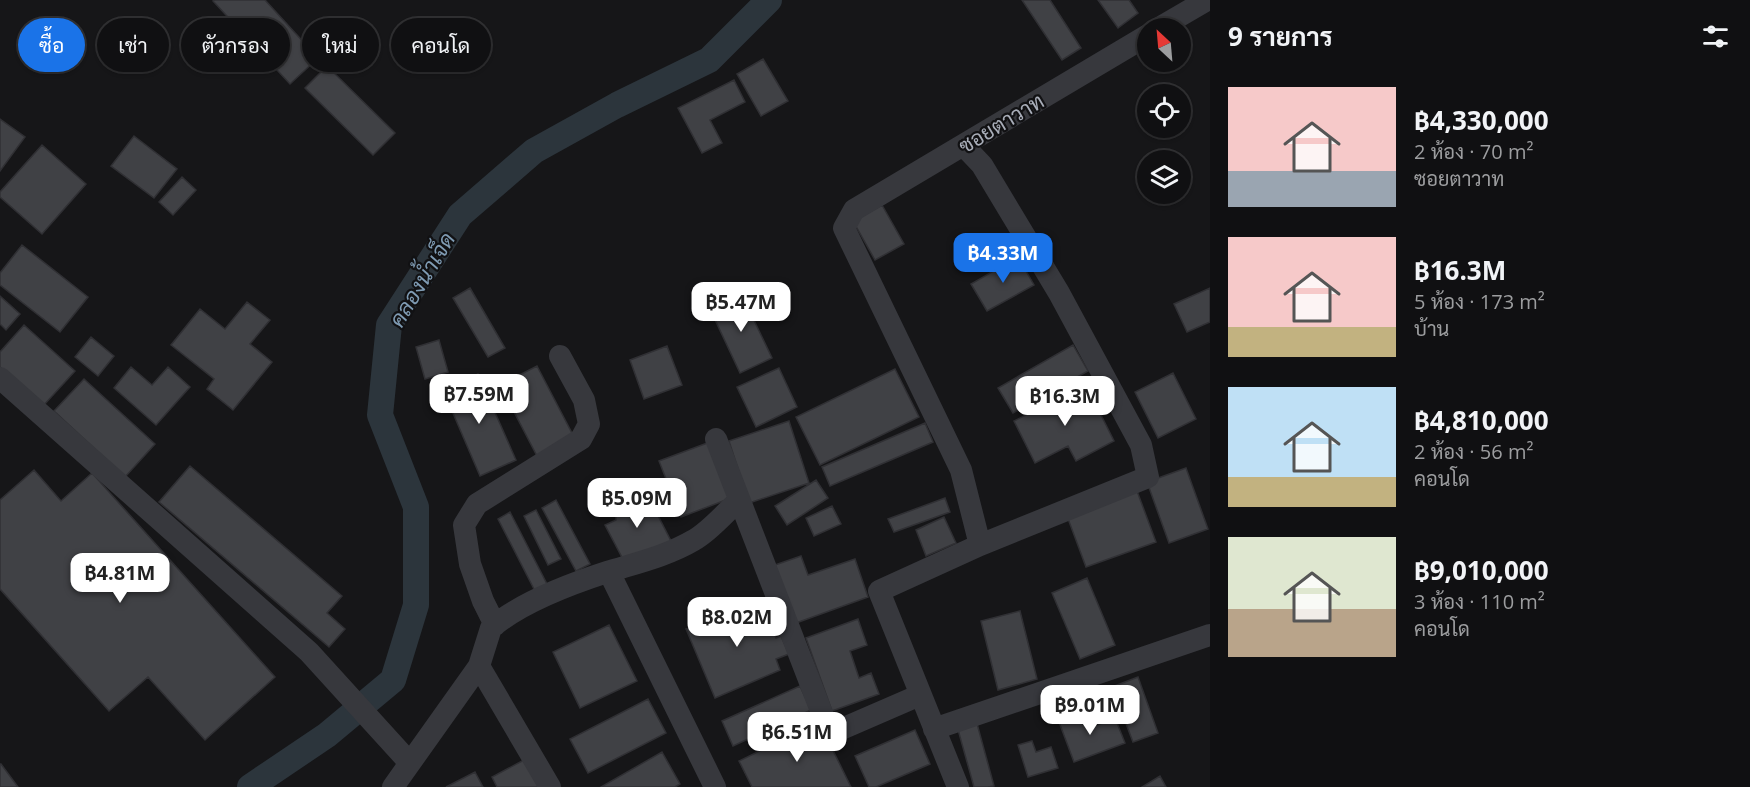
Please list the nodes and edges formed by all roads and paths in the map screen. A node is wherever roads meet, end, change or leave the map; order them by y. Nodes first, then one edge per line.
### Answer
1 (1207, 0) edge
2 (1176, 18) edge
3 (1137, 42) edge
4 (963, 145) junction
5 (560, 356) dead end
6 (0, 378) edge
7 (716, 439) dead end
8 (739, 500) junction
9 (980, 545) junction
10 (609, 572) junction
11 (495, 625) junction
12 (1210, 635) edge
13 (479, 666) junction
14 (920, 695) junction
15 (934, 729) junction
16 (403, 778) edge
17 (550, 787) edge
18 (715, 787) edge
19 (958, 787) edge

1 - 2 street
3 - 4 street, ซอยตาวาท
4 - 9 street, ซอยตาวาท
4 - 9 street
5 - 11 street
6 - 16 street
7 - 8 street
8 - 10 street
8 - 14 street
9 - 14 street
10 - 11 street
10 - 18 street
11 - 13 street
12 - 15 street
13 - 16 street
13 - 17 street
14 - 15 street
15 - 19 street

